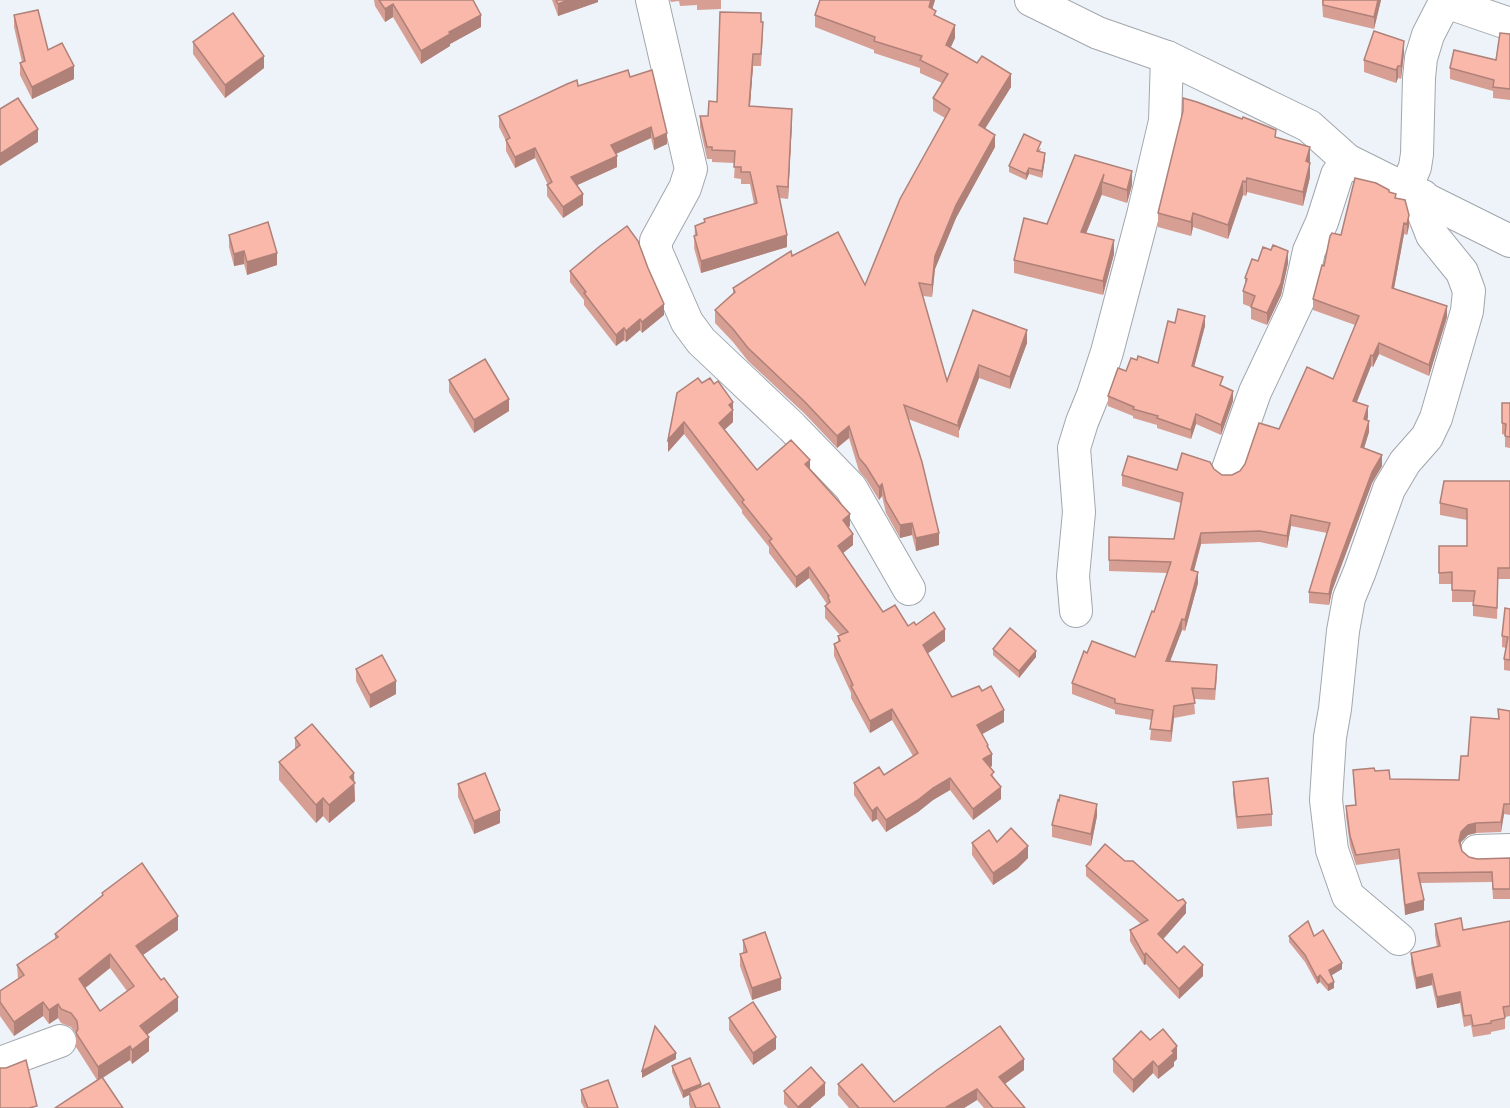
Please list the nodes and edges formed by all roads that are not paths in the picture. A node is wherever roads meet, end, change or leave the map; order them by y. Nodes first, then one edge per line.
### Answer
1 (652, 0) edge
2 (1031, 0) edge
3 (1446, 1) edge
4 (1510, 24) edge
5 (1167, 57) junction
6 (1347, 160) junction
7 (1414, 192) junction
8 (1510, 241) edge
9 (1228, 469) dead end
10 (909, 589) dead end
11 (1076, 611) dead end
12 (1510, 850) edge
13 (1478, 851) dead end
14 (1399, 939) dead end
15 (60, 1041) dead end
16 (0, 1063) edge

1 - 10 street
2 - 5 street
3 - 4 street
3 - 7 street
5 - 6 street
5 - 11 street
6 - 7 street
6 - 9 street
7 - 8 street
7 - 14 street
12 - 13 street
15 - 16 street

